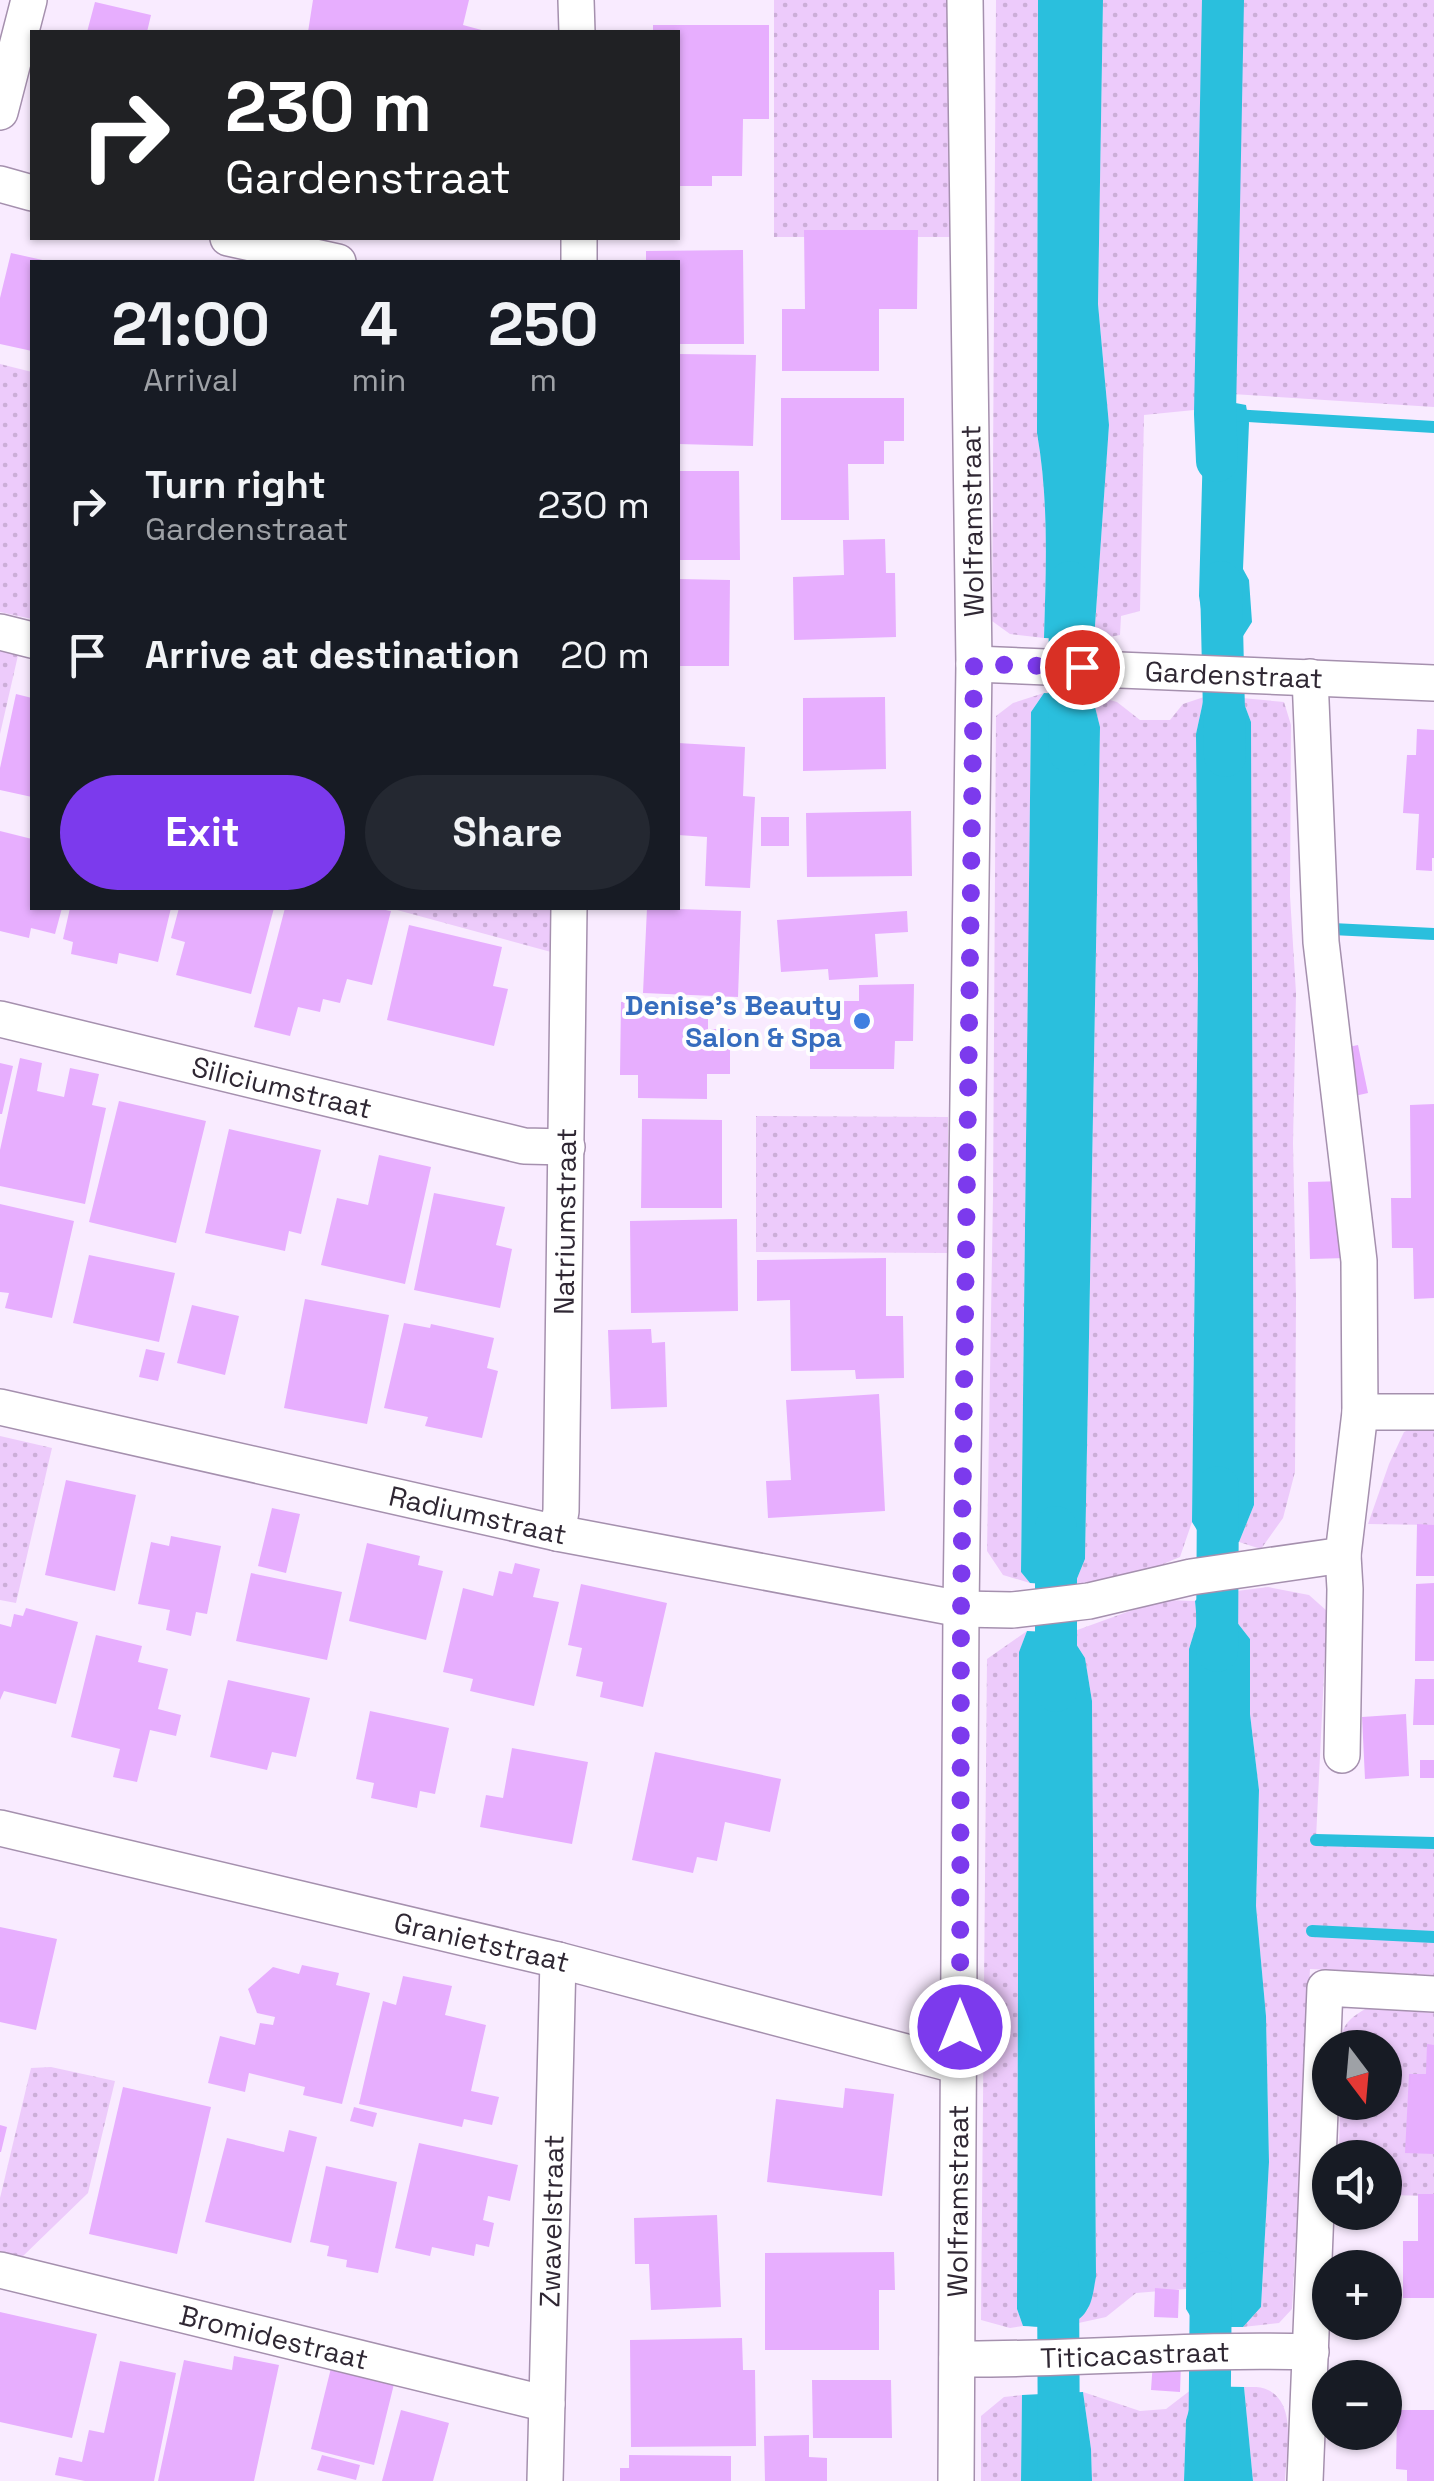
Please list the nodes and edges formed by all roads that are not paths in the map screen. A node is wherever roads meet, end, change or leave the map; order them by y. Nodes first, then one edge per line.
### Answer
1 (30, 0) edge
2 (576, 0) edge
3 (965, 0) edge
4 (576, 30) edge
5 (0, 112) edge
6 (0, 184) edge
7 (30, 192) edge
8 (237, 240) edge
9 (329, 260) edge
10 (0, 632) edge
11 (30, 640) edge
12 (974, 664) junction
13 (1310, 677) junction
14 (1434, 682) edge
15 (568, 910) edge
16 (0, 1019) edge
17 (567, 1146) junction
18 (0, 1407) edge
19 (1360, 1412) junction
20 (1434, 1412) edge
21 (557, 1533) junction
22 (1343, 1556) junction
23 (961, 1609) junction
24 (1342, 1755) dead end
25 (0, 1828) edge
26 (558, 1960) junction
27 (1434, 1994) edge
28 (960, 2066) junction
29 (0, 2270) edge
30 (1311, 2352) junction
31 (958, 2359) junction
32 (547, 2404) junction
33 (546, 2481) edge
34 (956, 2481) edge
35 (1305, 2481) edge

1 - 5 street
2 - 4 street
3 - 12 street, Wolframstraat
6 - 7 street
8 - 9 street
10 - 11 street
12 - 13 street, Gardenstraat
12 - 23 street, Wolframstraat
13 - 14 street, Gardenstraat
13 - 19 street
15 - 17 street, Natriumstraat
16 - 17 street, Siliciumstraat
17 - 21 street, Natriumstraat
18 - 21 street, Radiumstraat
19 - 20 street
19 - 22 street
21 - 23 street, Radiumstraat
22 - 23 street, Radiumstraat
22 - 24 street
23 - 28 street, Wolframstraat
25 - 26 street, Granietstraat
26 - 28 street, Granietstraat
26 - 32 street, Zwavelstraat
27 - 30 street
28 - 31 street, Wolframstraat
29 - 32 street, Bromidestraat
30 - 31 street, Titicacastraat
30 - 35 street
31 - 34 street, Wolframstraat
32 - 33 street, Zwavelstraat

